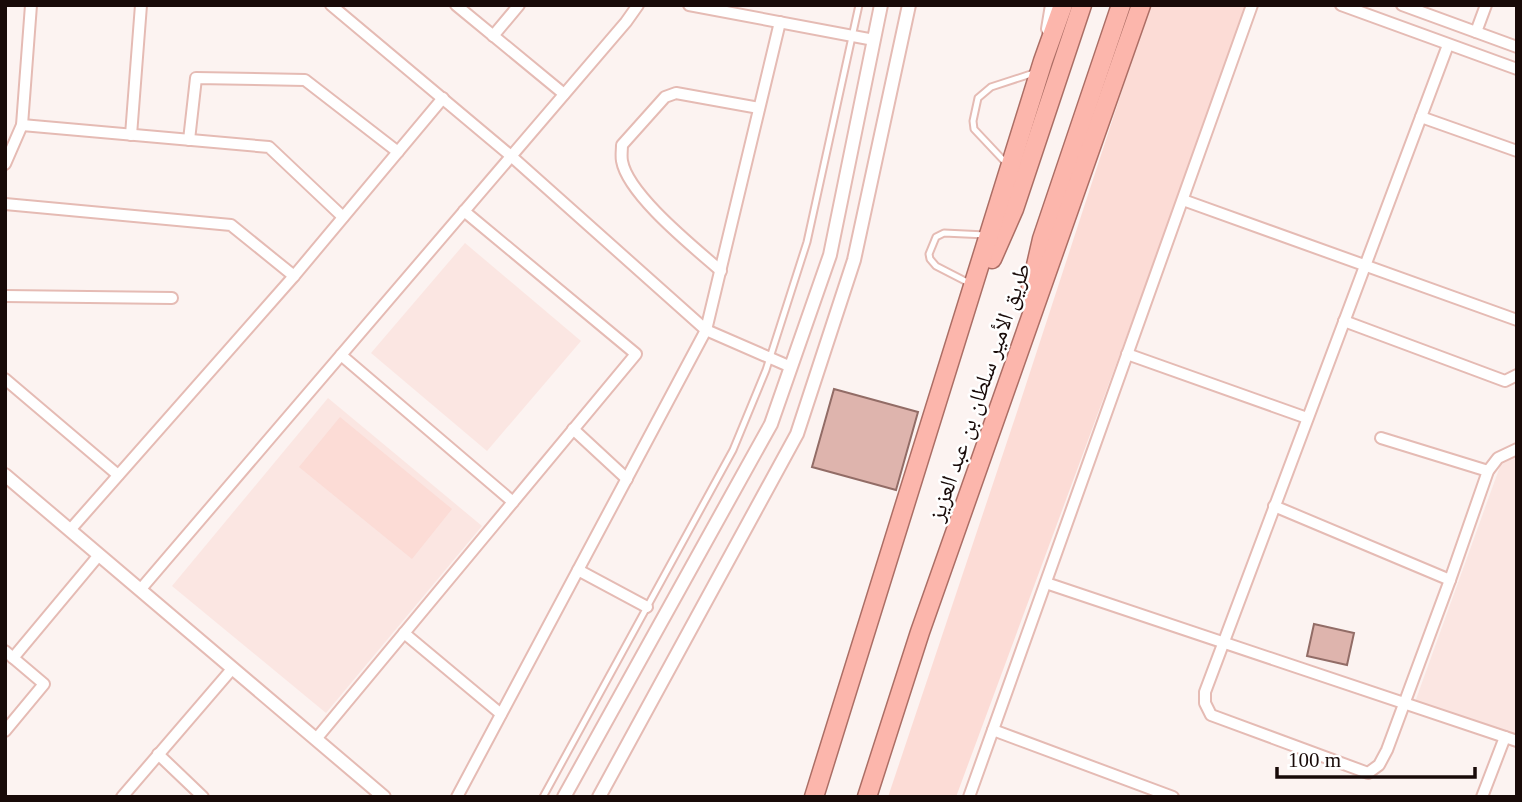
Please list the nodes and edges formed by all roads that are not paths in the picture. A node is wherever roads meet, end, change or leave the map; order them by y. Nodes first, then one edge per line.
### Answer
1 (31, 5) edge
2 (141, 5) edge
3 (331, 5) edge
4 (456, 5) edge
5 (519, 5) edge
6 (638, 5) edge
7 (689, 5) edge
8 (859, 5) edge
9 (881, 5) edge
10 (909, 5) edge
11 (1052, 5) edge
12 (1063, 5) edge
13 (1082, 5) edge
14 (1121, 5) edge
15 (1140, 5) edge
16 (1151, 5) edge
17 (1252, 5) edge
18 (1341, 5) edge
19 (1402, 5) edge
20 (1486, 5) edge
21 (780, 22) junction
22 (1476, 32) junction
23 (493, 36) junction
24 (852, 36) junction
25 (1130, 37) junction
26 (874, 40) junction
27 (1448, 45) junction
28 (1517, 47) edge
29 (1041, 66) junction
30 (1517, 69) edge
31 (564, 94) junction
32 (443, 99) junction
33 (759, 108) junction
34 (1421, 117) junction
35 (22, 125) junction
36 (131, 135) junction
37 (189, 140) junction
38 (1517, 151) edge
39 (398, 152) junction
40 (512, 156) junction
41 (5, 164) edge
42 (1010, 167) junction
43 (1183, 200) junction
44 (5, 204) edge
45 (464, 211) junction
46 (343, 217) junction
47 (989, 235) junction
48 (1364, 266) junction
49 (721, 271) junction
50 (294, 276) junction
51 (974, 285) junction
52 (5, 296) edge
53 (172, 298) dead end
54 (1517, 320) edge
55 (1344, 321) junction
56 (706, 330) junction
57 (956, 344) junction
58 (1128, 354) junction
59 (341, 355) junction
60 (770, 358) junction
61 (791, 367) junction
62 (1517, 375) edge
63 (1010, 377) junction
64 (5, 379) edge
65 (1307, 418) junction
66 (573, 429) junction
67 (1381, 438) dead end
68 (1517, 449) edge
69 (1488, 471) junction
70 (5, 475) edge
71 (118, 475) junction
72 (627, 480) junction
73 (513, 502) junction
74 (1274, 506) junction
75 (71, 530) junction
76 (99, 555) junction
77 (578, 570) junction
78 (1451, 580) junction
79 (1046, 583) junction
80 (140, 590) junction
81 (647, 607) junction
82 (404, 633) junction
83 (1223, 641) junction
84 (9, 655) edge
85 (232, 669) junction
86 (1405, 703) junction
87 (501, 714) junction
88 (993, 730) junction
89 (5, 731) edge
90 (1505, 737) junction
91 (316, 739) junction
92 (1517, 741) edge
93 (158, 754) junction
94 (122, 797) edge
95 (203, 797) edge
96 (384, 797) edge
97 (457, 797) edge
98 (543, 797) edge
99 (565, 797) edge
100 (598, 797) edge
101 (814, 797) edge
102 (867, 797) edge
103 (969, 797) edge
104 (1173, 797) edge
105 (1482, 797) edge

1 - 35 street
2 - 36 street
3 - 32 street
4 - 23 street
5 - 23 street
6 - 31 street
7 - 21 street
8 - 24 lane
9 - 26 street
10 - 100 street
11 - 29 street
12 - 29 highway, طريق الأمير سلطان بن عبد العزيز
13 - 57 highway
14 - 63 highway
15 - 25 highway, طريق الأمير سلطان بن عبد العزيز
16 - 25 street
17 - 43 street
18 - 27 street
19 - 22 street
20 - 22 street
21 - 24 street
21 - 33 street
22 - 28 street
23 - 31 street
24 - 26 street
24 - 60 lane
25 - 63 highway, طريق الأمير سلطان بن عبد العزيز
26 - 61 street
27 - 30 street
27 - 34 street
29 - 42 highway, طريق الأمير سلطان بن عبد العزيز
29 - 42 lane
31 - 40 street
32 - 39 street
32 - 40 street
33 - 49 street
33 - 49 street
34 - 38 street
34 - 48 street
35 - 36 street
35 - 41 street
36 - 37 street
37 - 39 street
37 - 46 street
39 - 46 street
40 - 45 street
40 - 56 street
42 - 47 highway, طريق الأمير سلطان بن عبد العزيز
43 - 48 street
43 - 58 street
44 - 50 street
45 - 59 street
45 - 66 street
46 - 50 street
47 - 51 highway, طريق الأمير سلطان بن عبد العزيز
47 - 51 lane
48 - 54 street
48 - 55 street
49 - 56 street
50 - 71 street
51 - 57 highway, طريق الأمير سلطان بن عبد العزيز
52 - 53 street
55 - 62 street
55 - 65 street
56 - 60 street
56 - 72 street
57 - 101 highway, طريق الأمير سلطان بن عبد العزيز
58 - 65 street
58 - 79 street
59 - 73 street
59 - 80 street
60 - 61 street
60 - 81 lane
61 - 99 street
63 - 102 highway, طريق الأمير سلطان بن عبد العزيز
64 - 71 street
65 - 74 street
66 - 72 street
66 - 73 street
67 - 69 street
68 - 69 street
69 - 78 street
70 - 75 street
71 - 75 street
72 - 77 street
73 - 82 street
74 - 78 street
74 - 83 street
75 - 76 street
76 - 80 street
76 - 84 street
77 - 81 street
77 - 87 street
78 - 86 street
79 - 83 street
79 - 88 street
80 - 85 street
81 - 98 lane
82 - 87 street
82 - 91 street
83 - 86 street
83 - 86 street
84 - 89 street
85 - 91 street
85 - 93 street
86 - 90 street
87 - 97 street
88 - 103 street
88 - 104 street
90 - 92 street
90 - 105 street
91 - 96 street
93 - 94 street
93 - 95 street

